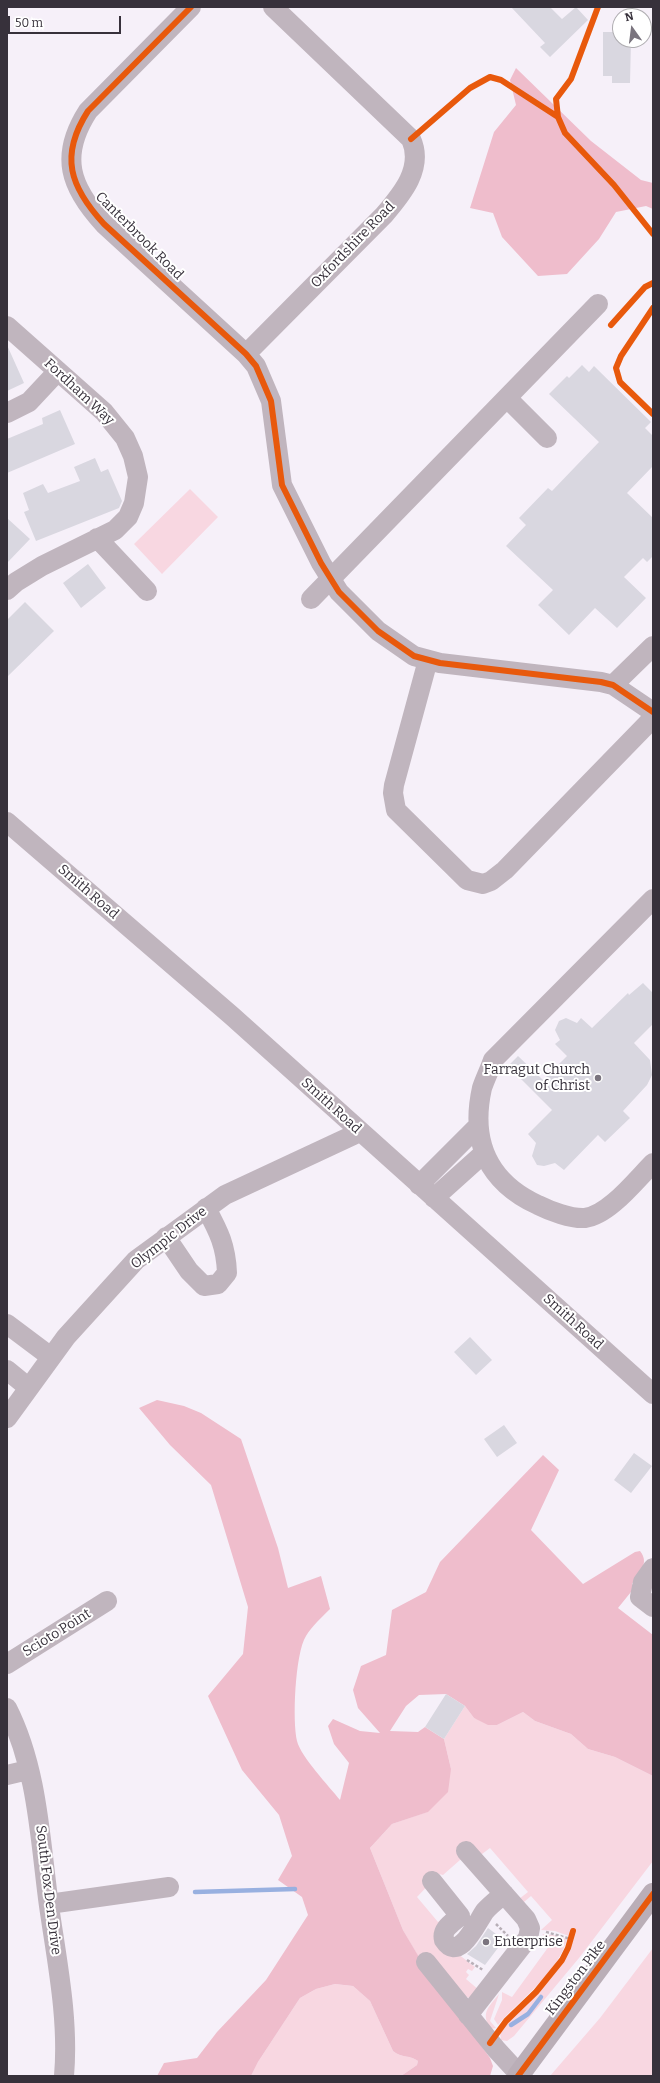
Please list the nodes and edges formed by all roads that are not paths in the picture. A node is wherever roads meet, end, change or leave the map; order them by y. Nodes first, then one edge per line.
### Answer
1 (191, 7) edge
2 (273, 7) edge
3 (598, 304) dead end
4 (7, 326) edge
5 (246, 354) junction
6 (58, 372) junction
7 (507, 398) junction
8 (7, 413) edge
9 (547, 438) dead end
10 (97, 538) junction
11 (331, 578) junction
12 (7, 590) edge
13 (147, 591) dead end
14 (311, 599) dead end
15 (653, 646) edge
16 (428, 660) junction
17 (613, 685) junction
18 (653, 712) edge
19 (653, 718) edge
20 (7, 822) edge
21 (653, 899) edge
22 (478, 1126) junction
23 (360, 1132) junction
24 (483, 1154) junction
25 (653, 1163) edge
26 (419, 1185) junction
27 (434, 1198) junction
28 (206, 1208) junction
29 (166, 1237) junction
30 (7, 1324) edge
31 (51, 1357) junction
32 (7, 1370) edge
33 (29, 1388) junction
34 (653, 1394) edge
35 (7, 1418) edge
36 (653, 1568) edge
37 (107, 1601) dead end
38 (653, 1607) edge
39 (7, 1664) edge
40 (7, 1708) edge
41 (28, 1770) junction
42 (7, 1775) edge
43 (466, 1851) dead end
44 (432, 1881) dead end
45 (169, 1887) dead end
46 (504, 1894) junction
47 (653, 1894) edge
48 (49, 1904) junction
49 (426, 1962) dead end
50 (468, 2015) junction
51 (518, 2075) edge
52 (64, 2076) edge

1 - 5 street, Canterbrook Road
2 - 5 street, Oxfordshire Road
3 - 7 street
4 - 6 street, Fordham Way
5 - 11 street, Canterbrook Road
6 - 8 street
6 - 10 street, Fordham Way
7 - 9 street
7 - 11 street
10 - 12 street, Fordham Way
10 - 13 street
11 - 14 street
11 - 16 street, Canterbrook Road
15 - 17 street
16 - 17 street, Canterbrook Road
16 - 19 street
17 - 18 street
20 - 23 street, Smith Road
21 - 22 street
22 - 24 street
22 - 26 street
23 - 26 street, Smith Road
23 - 28 street, Olympic Drive
24 - 25 street
24 - 27 street
26 - 27 street, Smith Road
27 - 34 street, Smith Road
28 - 29 street, Olympic Drive
28 - 29 street
29 - 31 street, Olympic Drive
30 - 31 street
31 - 33 street, Olympic Drive
32 - 33 street
33 - 35 street, Olympic Drive
36 - 38 street
37 - 39 street, Scioto Point
40 - 41 street, South Fox Den Drive
41 - 42 street
41 - 48 street, South Fox Den Drive
43 - 46 street
44 - 46 street
45 - 48 street
46 - 50 street
47 - 51 main road, Kingston Pike
48 - 52 street, South Fox Den Drive
49 - 50 street
50 - 51 street

